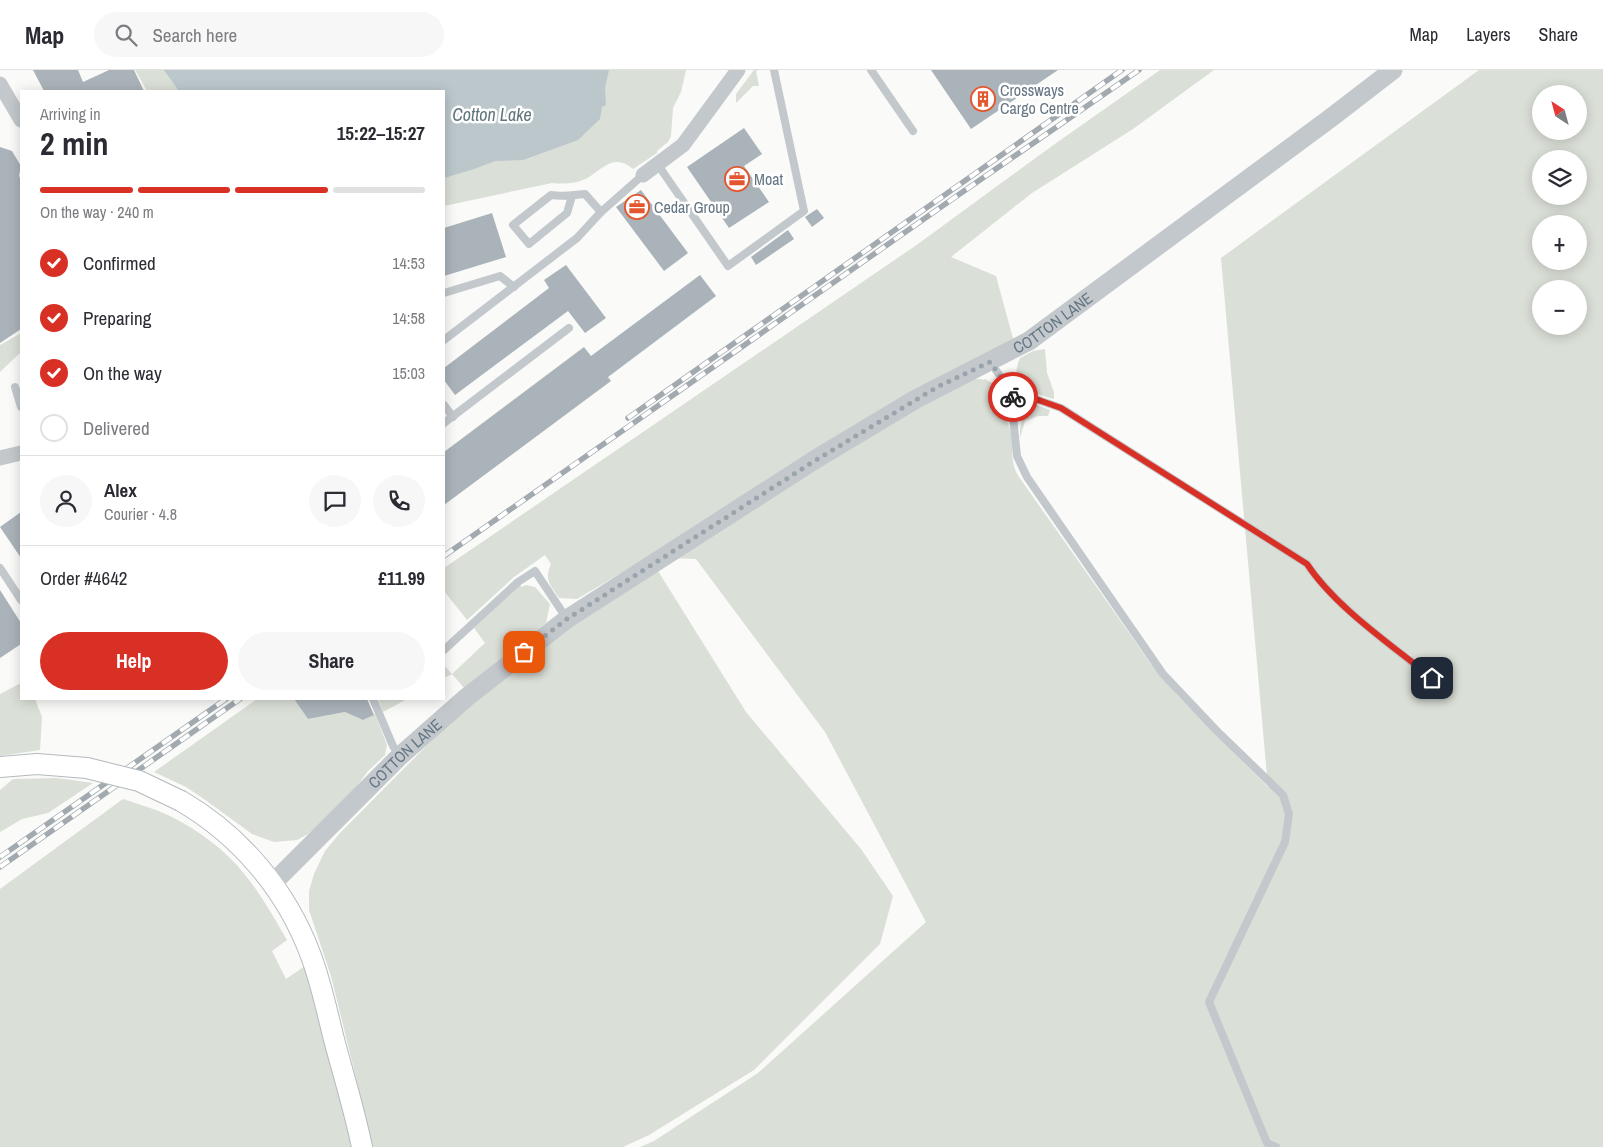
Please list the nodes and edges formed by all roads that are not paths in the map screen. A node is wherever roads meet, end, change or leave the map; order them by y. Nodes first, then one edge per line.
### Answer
1 (738, 70) edge
2 (774, 70) edge
3 (871, 70) edge
4 (1393, 70) edge
5 (0, 84) edge
6 (20, 118) edge
7 (913, 131) dead end
8 (658, 165) junction
9 (643, 175) joint
10 (572, 196) junction
11 (602, 212) junction
12 (514, 287) junction
13 (445, 293) edge
14 (569, 328) dead end
15 (445, 339) edge
16 (990, 362) junction
17 (15, 387) dead end
18 (1011, 397) junction
19 (20, 404) edge
20 (445, 406) edge
21 (452, 417) junction
22 (445, 422) edge
23 (20, 453) edge
24 (0, 458) edge
25 (0, 568) edge
26 (20, 598) edge
27 (567, 619) junction
28 (445, 649) edge
29 (1432, 678) dead end
30 (373, 700) edge
31 (400, 756) junction
32 (0, 767) edge
33 (273, 883) junction
34 (362, 1147) edge
35 (1276, 1147) edge

1 - 8 street
2 - 8 lane
3 - 7 lane
4 - 16 street, COTTON LANE
5 - 6 street
8 - 9 street
9 - 11 lane
10 - 10 lane
10 - 11 lane
11 - 12 lane
12 - 13 lane
12 - 15 lane
14 - 21 lane
16 - 18 lane
16 - 27 street, COTTON LANE
17 - 19 lane
18 - 29 lane
18 - 35 lane
20 - 21 lane
21 - 22 lane
23 - 24 street
25 - 26 lane
27 - 28 lane
27 - 31 street, COTTON LANE
30 - 31 lane
31 - 33 street, COTTON LANE
32 - 33 main road, bridge
33 - 34 main road

